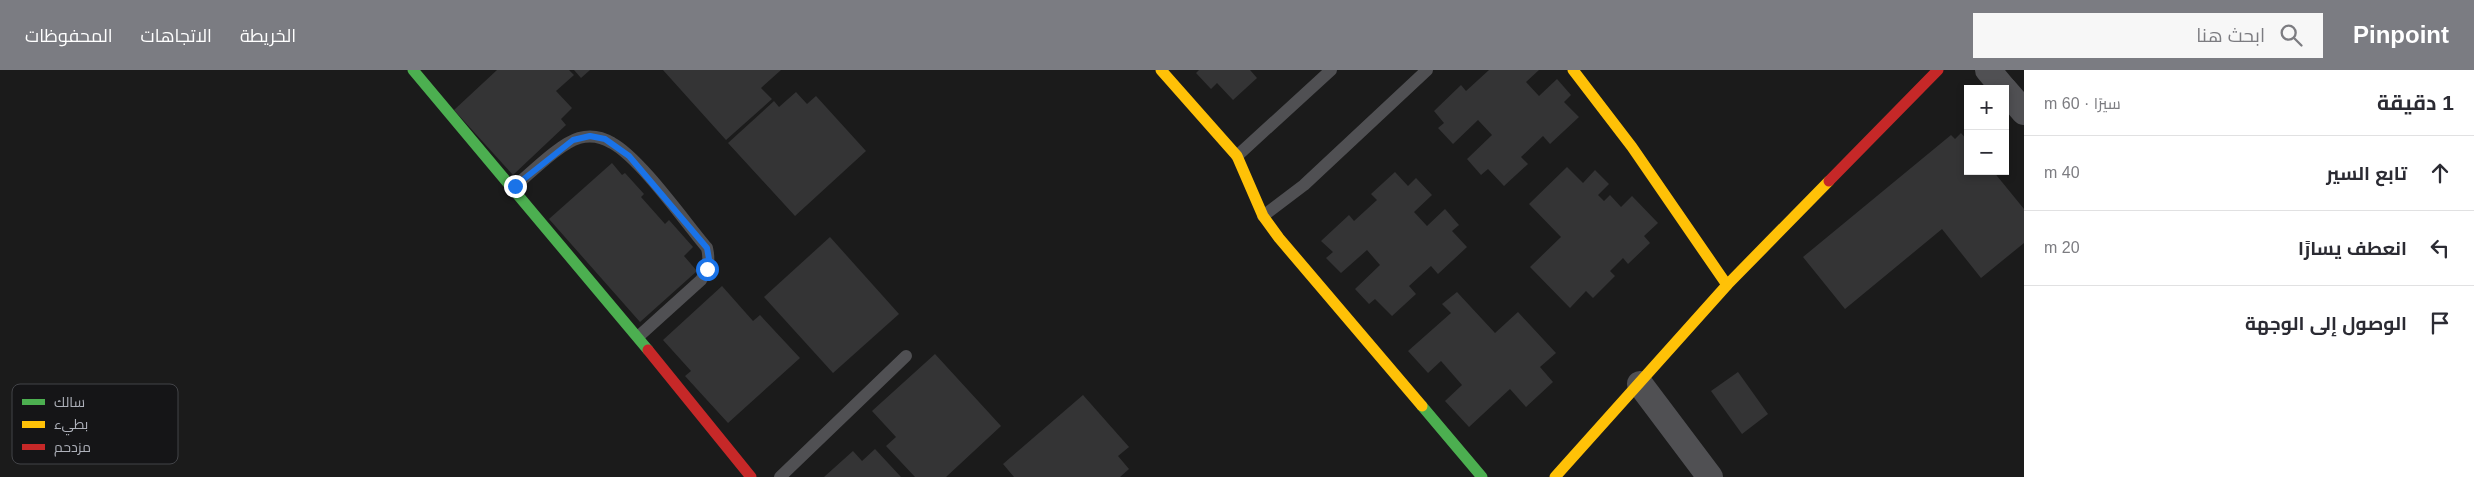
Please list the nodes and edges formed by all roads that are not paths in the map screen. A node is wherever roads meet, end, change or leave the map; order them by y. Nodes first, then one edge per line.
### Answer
1 (413, 70) edge
2 (1161, 70) edge
3 (1331, 70) edge
4 (1427, 70) edge
5 (1573, 70) edge
6 (1938, 70) edge
7 (1988, 70) edge
8 (2001, 85) edge
9 (2009, 95) edge
10 (2024, 112) edge
11 (1237, 156) junction
12 (515, 186) junction
13 (1263, 216) junction
14 (1727, 285) junction
15 (639, 336) junction
16 (906, 356) dead end
17 (1640, 384) junction
18 (751, 477) edge
19 (780, 477) edge
20 (1482, 477) edge
21 (1555, 477) edge
22 (1710, 477) edge

1 - 12 street
2 - 11 street
3 - 11 lane
4 - 13 lane
5 - 14 street
6 - 14 street
7 - 8 street
9 - 10 street
11 - 13 street
12 - 15 street
12 - 15 lane
13 - 20 street
14 - 17 street
15 - 18 street
16 - 19 lane
17 - 21 street
17 - 22 street

